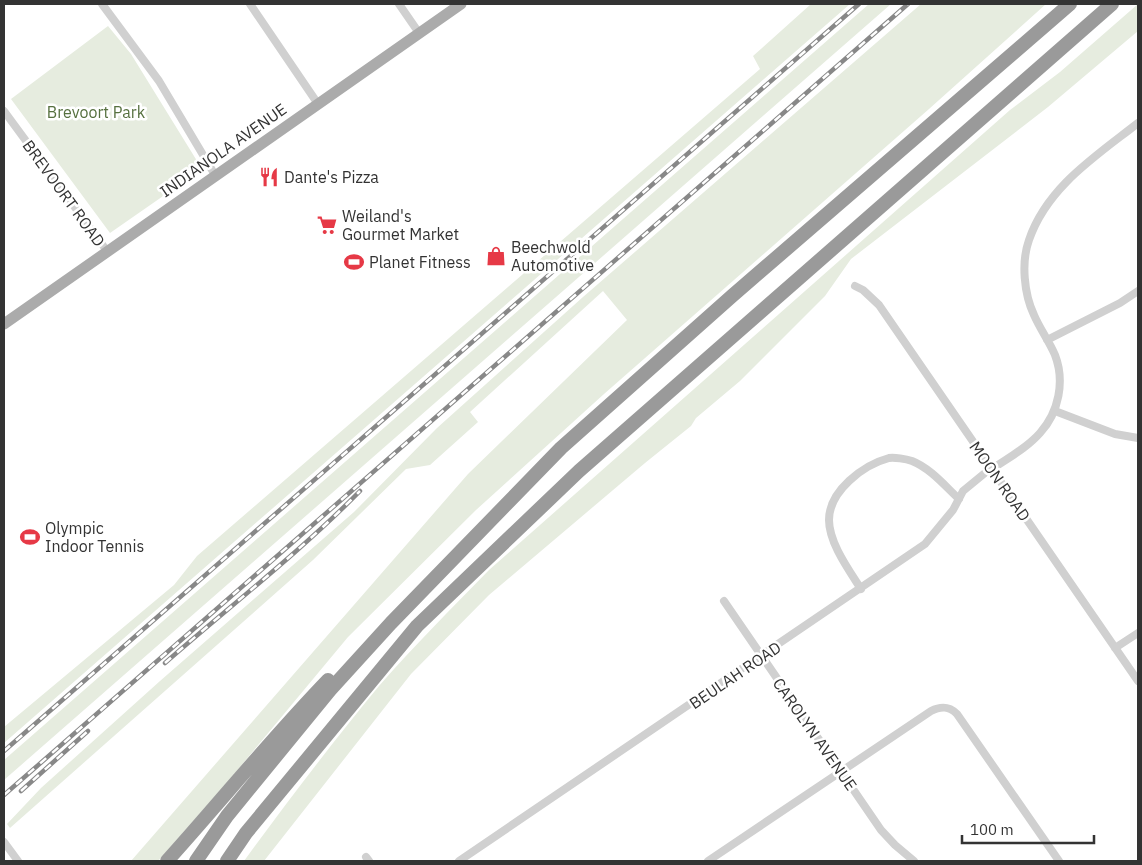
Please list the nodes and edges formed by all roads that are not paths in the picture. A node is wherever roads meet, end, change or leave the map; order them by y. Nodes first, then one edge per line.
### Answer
1 (102, 4) edge
2 (250, 4) edge
3 (399, 4) edge
4 (461, 4) edge
5 (1070, 4) edge
6 (1112, 4) edge
7 (419, 33) junction
8 (318, 104) junction
9 (4, 111) edge
10 (1138, 123) edge
11 (215, 175) junction
12 (107, 251) junction
13 (855, 286) dead end
14 (1138, 291) edge
15 (4, 324) edge
16 (1047, 340) junction
17 (1055, 411) junction
18 (1138, 438) edge
19 (992, 468) junction
20 (959, 499) junction
21 (861, 589) junction
22 (724, 600) dead end
23 (391, 623) junction
24 (1138, 633) edge
25 (1115, 648) junction
26 (762, 656) junction
27 (1138, 681) edge
28 (841, 771) junction
29 (4, 842) edge
30 (18, 861) edge
31 (167, 861) edge
32 (196, 861) edge
33 (227, 861) edge
34 (459, 861) edge
35 (708, 861) edge
36 (914, 861) edge
37 (1059, 861) edge

1 - 11 street
2 - 8 street
3 - 7 street
4 - 7 main road, INDIANOLA AVENUE
5 - 23 highway
6 - 33 highway
7 - 8 main road, INDIANOLA AVENUE
8 - 11 main road, INDIANOLA AVENUE
9 - 12 street, BREVOORT ROAD
10 - 16 street, BEULAH ROAD
11 - 12 main road, INDIANOLA AVENUE
12 - 15 main road, INDIANOLA AVENUE
13 - 19 street, MOON ROAD
14 - 16 street
16 - 17 street, BEULAH ROAD
17 - 18 street
17 - 19 street, BEULAH ROAD
19 - 20 street, BEULAH ROAD
19 - 25 street, MOON ROAD
20 - 21 street, BEULAH ROAD
20 - 21 street
21 - 26 street, BEULAH ROAD
22 - 26 street, CAROLYN AVENUE
23 - 31 highway
23 - 32 highway
24 - 25 street
25 - 27 street, MOON ROAD
26 - 28 street, CAROLYN AVENUE
26 - 34 street, BEULAH ROAD
28 - 35 street
28 - 36 street, CAROLYN AVENUE
28 - 37 street
29 - 30 street

